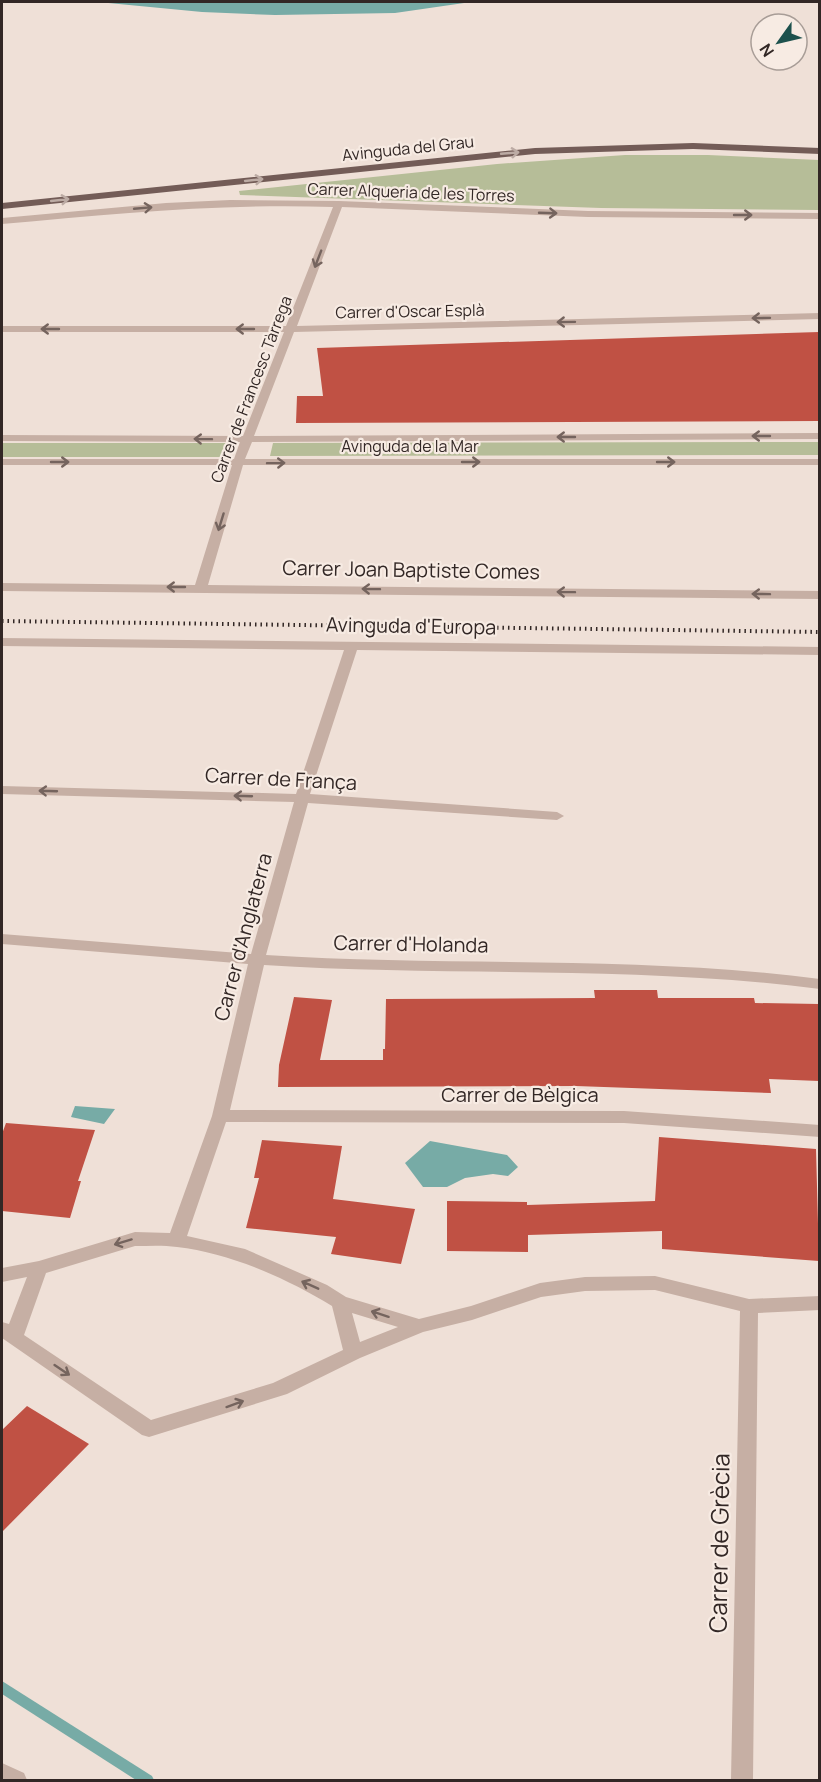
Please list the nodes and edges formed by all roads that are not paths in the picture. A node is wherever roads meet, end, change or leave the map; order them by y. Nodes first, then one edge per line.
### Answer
1 (646, 137) dead end
2 (568, 140) dead end
3 (819, 142) edge
4 (454, 149) dead end
5 (819, 151) edge
6 (340, 161) dead end
7 (2, 196) edge
8 (339, 204) junction
9 (2, 206) edge
10 (819, 216) edge
11 (2, 221) edge
12 (819, 316) edge
13 (2, 329) edge
14 (291, 329) junction
15 (819, 436) edge
16 (2, 438) edge
17 (249, 439) junction
18 (2, 462) edge
19 (819, 462) edge
20 (238, 463) junction
21 (2, 587) edge
22 (201, 587) junction
23 (819, 595) edge
24 (2, 642) edge
25 (352, 645) junction
26 (819, 651) edge
27 (2, 790) edge
28 (302, 798) junction
29 (557, 816) dead end
30 (2, 939) edge
31 (257, 961) junction
32 (819, 984) edge
33 (220, 1116) junction
34 (819, 1131) edge
35 (177, 1240) junction
36 (39, 1268) junction
37 (2, 1275) edge
38 (340, 1302) junction
39 (819, 1303) edge
40 (749, 1306) junction
41 (419, 1326) junction
42 (8, 1333) edge
43 (353, 1353) junction
44 (2, 1773) edge
45 (16, 1780) edge
46 (742, 1780) edge

1 - 3 main road
2 - 4 main road, Avinguda del Grau
9 -> 5 main road, Avinguda del Grau
6 - 7 main road, Avinguda del Grau
8 -> 10 street, Carrer Alqueria de les Torres
11 -> 8 street, Carrer Alqueria de les Torres
8 -> 14 street, Carrer de Francesc Tàrrega
12 -> 14 street, Carrer d'Oscar Esplà
14 -> 13 street, Carrer d'Oscar Esplà
14 - 17 street, Carrer de Francesc Tàrrega
15 -> 17 street, Avinguda de la Mar
17 -> 16 street, Avinguda de la Mar
17 - 20 street, Carrer de Francesc Tàrrega
18 -> 20 street, Avinguda de la Mar
20 -> 19 street, Avinguda de la Mar
20 -> 22 street, Carrer de Francesc Tàrrega
22 -> 21 street, Carrer Joan Baptiste Comes
23 -> 22 street, Carrer Joan Baptiste Comes
24 - 25 street, Avinguda d'Europa
25 - 26 street, Avinguda d'Europa
25 - 28 street, Carrer d'Anglaterra
28 -> 27 street, Carrer de França
28 - 29 street, Carrer de França
28 - 31 street, Carrer d'Anglaterra
30 - 31 street, Carrer d'Holanda
31 - 32 street, Carrer d'Holanda
31 - 33 street, Carrer d'Anglaterra
33 - 34 street, Carrer de Bèlgica
33 - 35 street, Carrer d'Anglaterra
35 -> 36 street
38 -> 35 street
36 - 37 street
36 - 42 street
41 -> 38 street
38 - 43 street
39 - 40 street
40 - 41 street
40 - 46 street, Carrer de Grècia
41 - 43 street
42 -> 43 street
44 - 45 street

